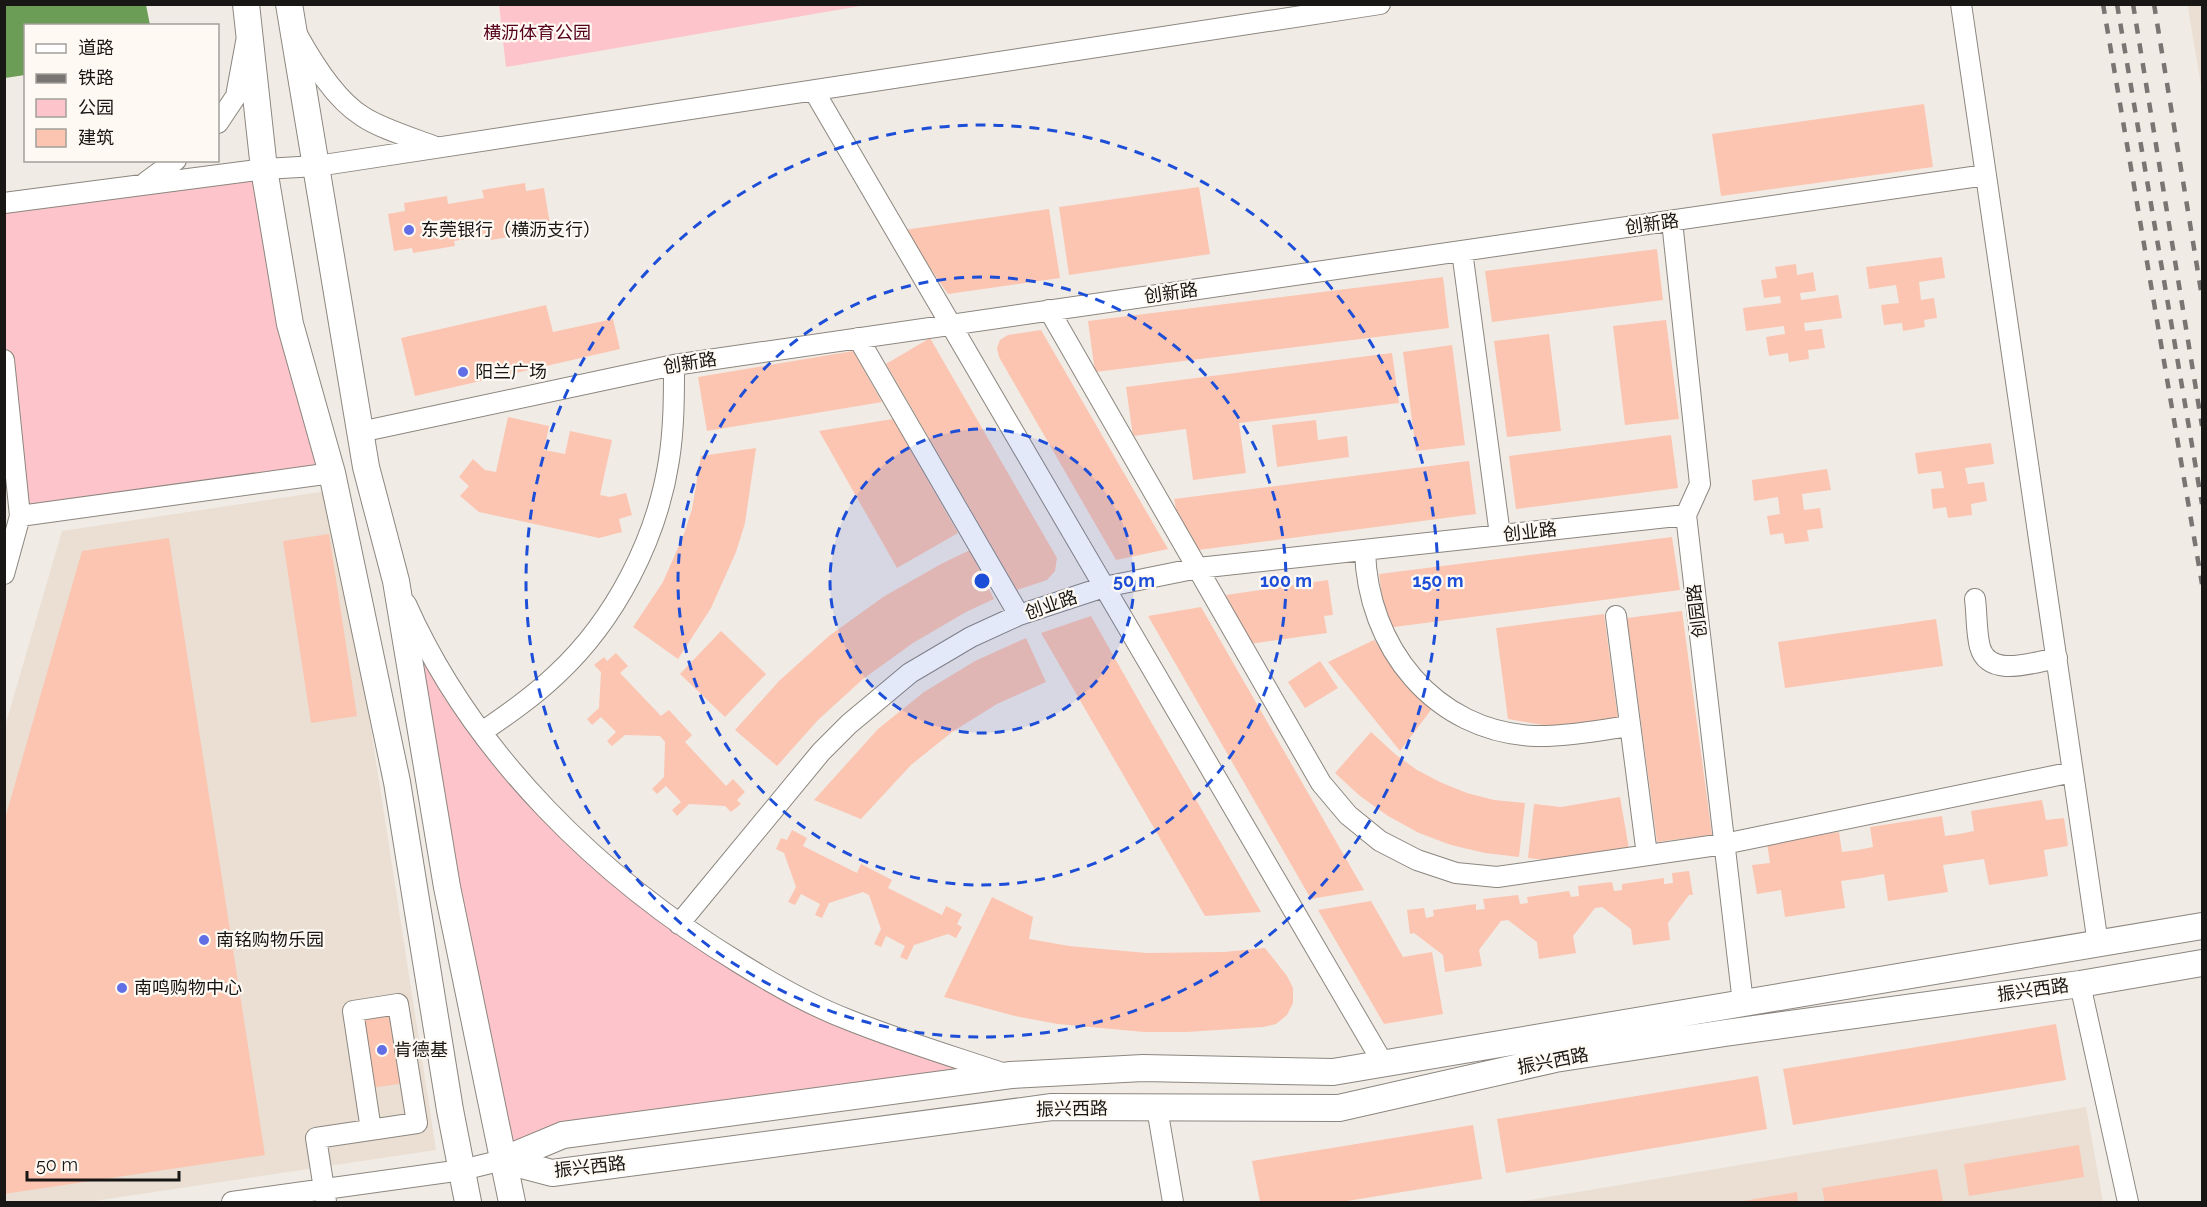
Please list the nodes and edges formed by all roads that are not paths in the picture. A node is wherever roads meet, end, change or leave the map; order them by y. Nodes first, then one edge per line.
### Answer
1 (1380, 4) edge
2 (1961, 4) edge
3 (291, 15) edge
4 (248, 16) edge
5 (814, 91) junction
6 (219, 122) edge
7 (438, 148) junction
8 (173, 162) edge
9 (317, 166) junction
10 (264, 169) junction
11 (1986, 175) junction
12 (144, 184) junction
13 (4, 203) edge
14 (1672, 221) junction
15 (1462, 251) junction
16 (1049, 310) junction
17 (952, 325) junction
18 (858, 338) junction
19 (4, 360) edge
20 (674, 365) junction
21 (360, 432) junction
22 (333, 472) junction
23 (1686, 515) junction
24 (20, 516) junction
25 (1500, 535) junction
26 (1365, 550) junction
27 (5, 568) edge
28 (1198, 568) junction
29 (396, 581) junction
30 (1104, 587) junction
31 (1975, 599) dead end
32 (1019, 615) junction
33 (1616, 616) dead end
34 (2057, 658) junction
35 (1630, 726) junction
36 (482, 732) junction
37 (2073, 772) junction
38 (1724, 843) junction
39 (1647, 855) junction
40 (679, 924) junction
41 (2202, 926) edge
42 (2098, 944) junction
43 (2202, 963) edge
44 (2080, 984) junction
45 (1743, 1003) junction
46 (1383, 1063) junction
47 (1011, 1075) junction
48 (1157, 1108) junction
49 (371, 1130) junction
50 (503, 1160) junction
51 (462, 1170) junction
52 (325, 1196) edge
53 (232, 1203) edge
54 (468, 1203) edge
55 (512, 1203) edge
56 (1173, 1203) edge
57 (2128, 1203) edge

1 - 5 street
2 - 11 street
3 - 7 street
3 - 9 main road
4 - 6 street
4 - 10 main road
5 - 7 street
5 - 17 street
7 - 9 street
8 - 12 street
9 - 10 street
9 - 21 main road
10 - 12 street
10 - 22 main road
11 - 14 street, 创新路
11 - 34 street
12 - 13 street
14 - 15 street, 创新路
14 - 23 street
15 - 16 street, 创新路
15 - 25 street
16 - 17 street, 创新路
16 - 28 street
17 - 18 street, 创新路
17 - 30 street
18 - 20 street, 创新路
18 - 32 street
19 - 24 street
20 - 21 street, 创新路
20 - 36 street
21 - 29 main road
22 - 24 street
22 - 51 main road
23 - 25 street, 创业路
23 - 38 street, 创园路
24 - 27 street
25 - 26 street, 创业路
26 - 28 street, 创业路
26 - 35 street
28 - 30 street, 创业路
28 - 39 street
29 - 36 street
29 - 50 main road
30 - 32 street, 创业路
30 - 46 street
31 - 34 street
32 - 40 street, 创业路
33 - 35 street
34 - 37 street
35 - 39 street
36 - 40 street
37 - 38 street
37 - 42 street
38 - 39 street
38 - 45 street, 创园路
40 - 47 street
41 - 42 main road, 振兴西路
42 - 45 main road, 振兴西路
43 - 44 main road, 振兴西路
44 - 48 main road, 振兴西路
44 - 57 street
45 - 46 main road, 振兴西路
46 - 47 main road, 振兴西路
47 - 50 main road, 振兴西路
48 - 50 main road, 振兴西路
48 - 56 street
49 - 49 street
49 - 52 street
50 - 51 street
50 - 55 main road
51 - 52 street
51 - 54 main road
52 - 53 street

